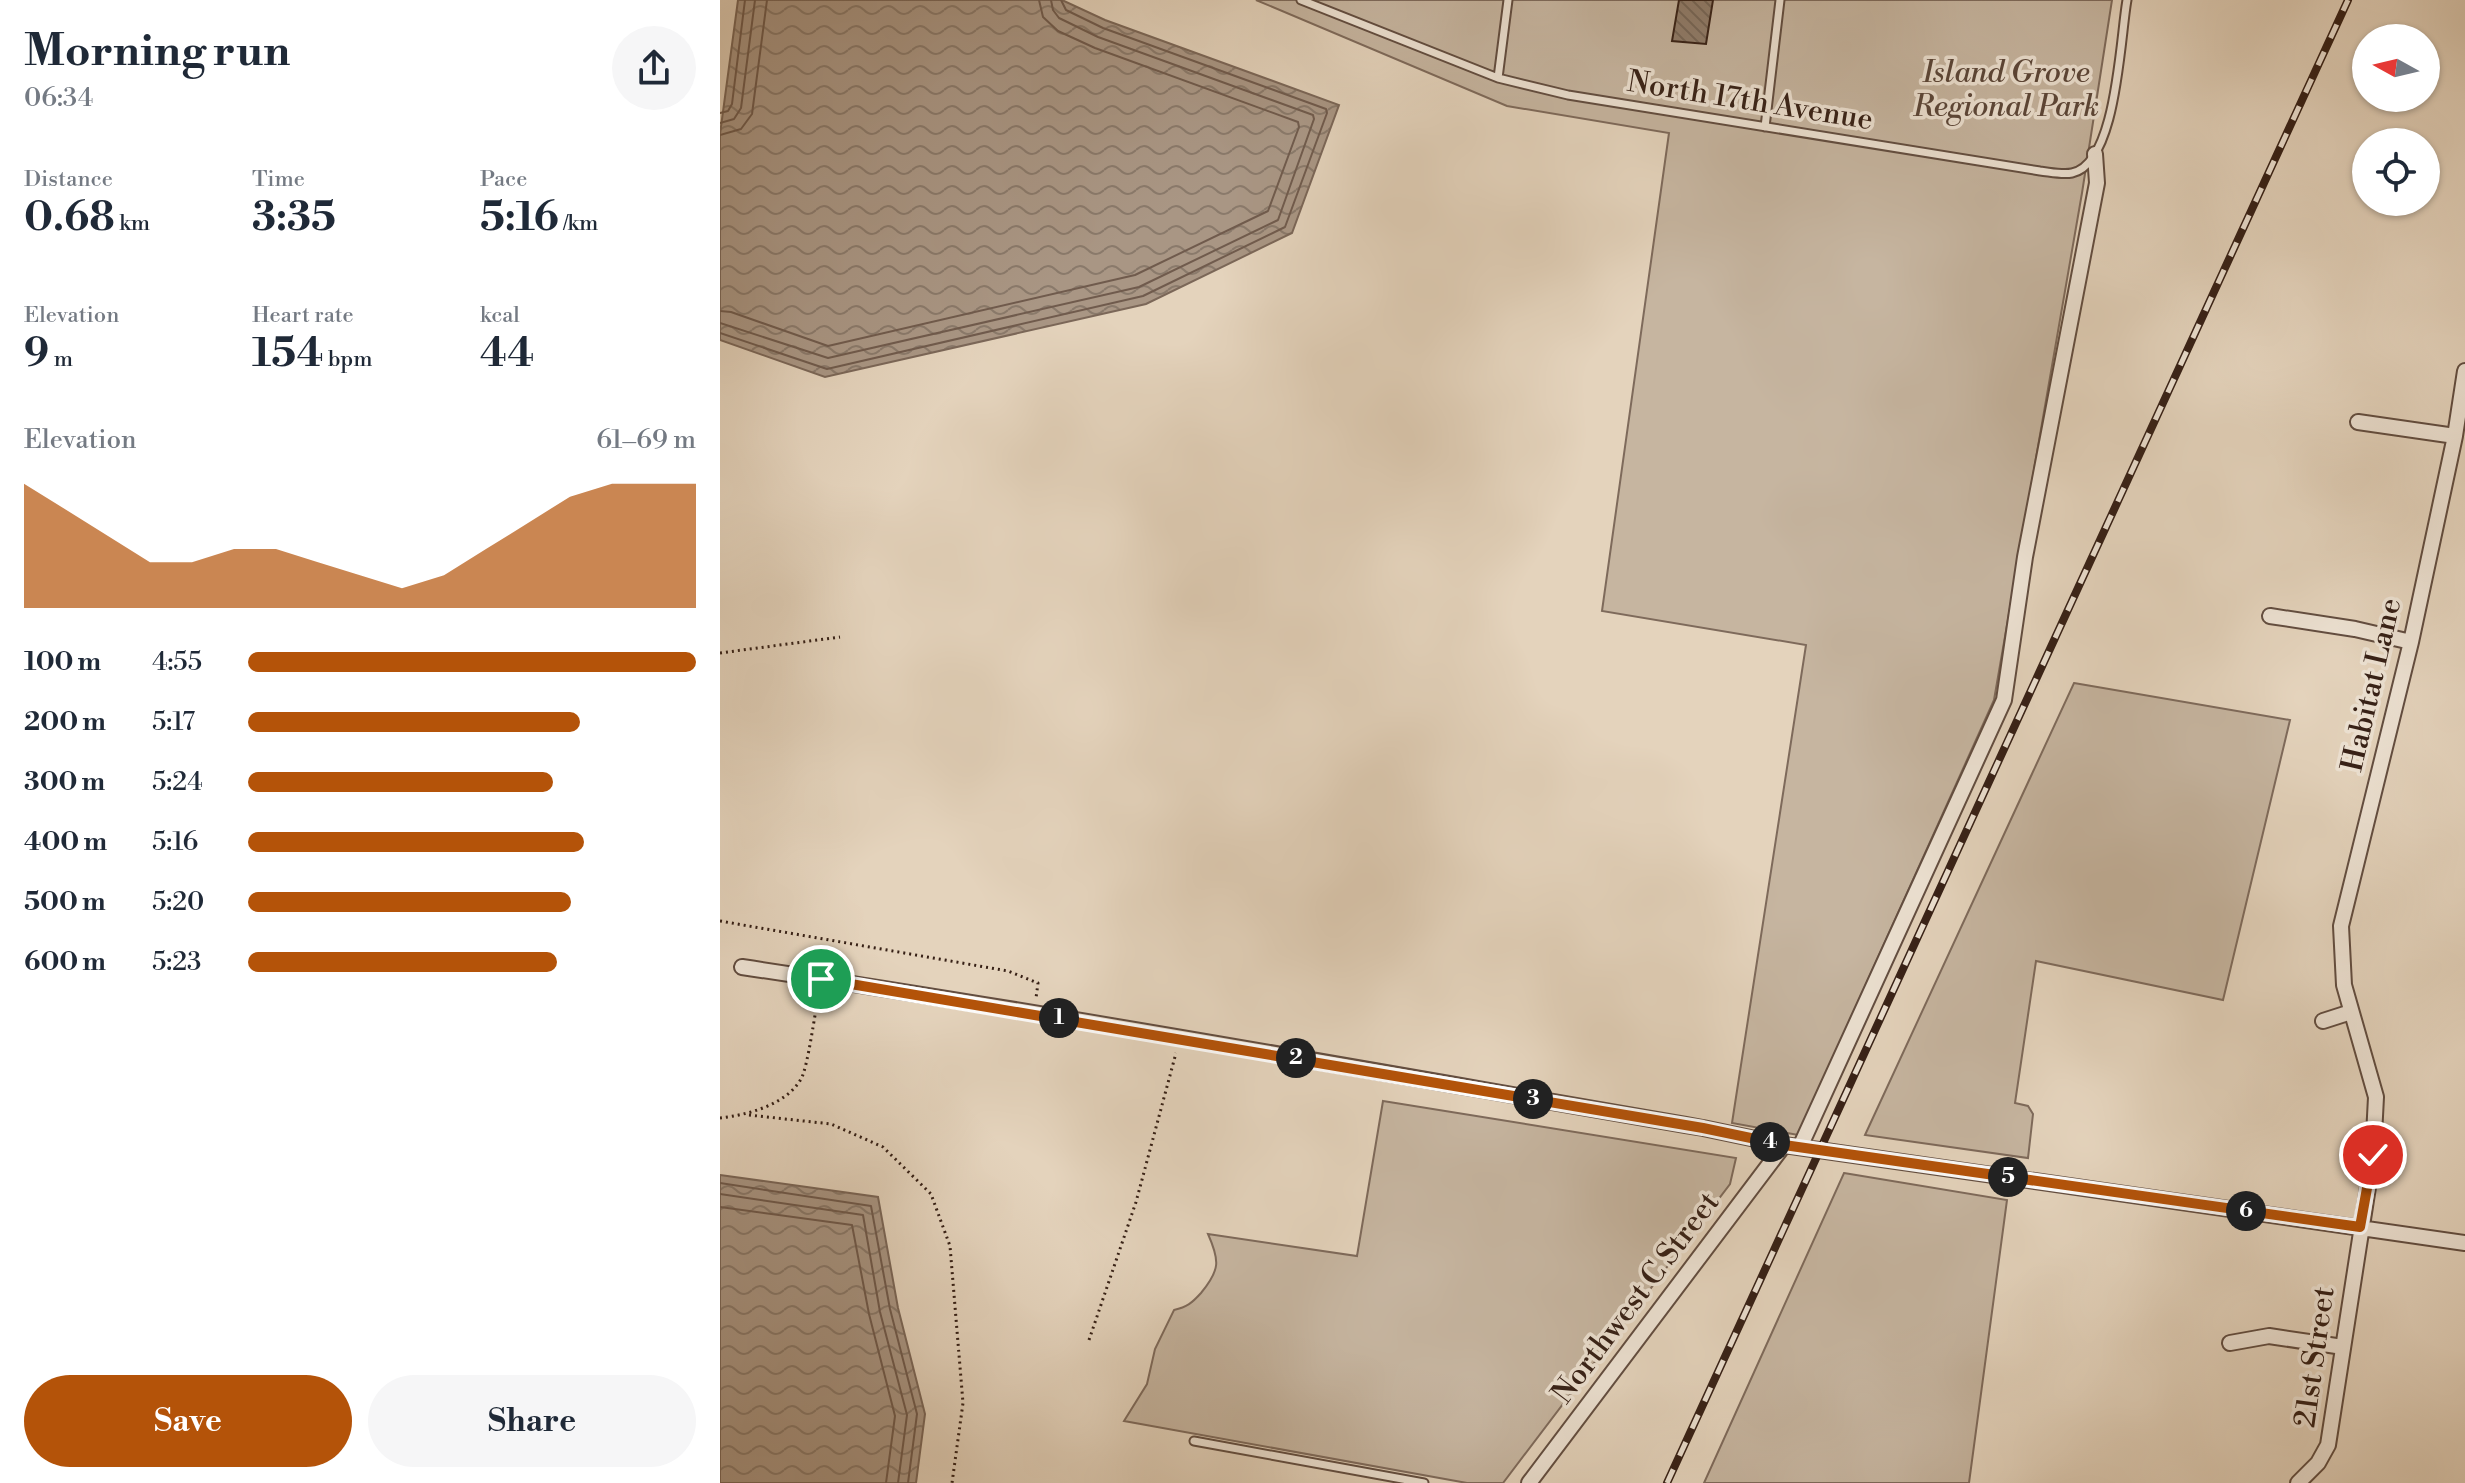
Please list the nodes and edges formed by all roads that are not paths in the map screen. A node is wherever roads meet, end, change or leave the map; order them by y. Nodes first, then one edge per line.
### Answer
1 (1301, 0) edge
2 (1508, 0) edge
3 (1780, 0) edge
4 (2127, 0) edge
5 (1498, 78) junction
6 (1765, 127) junction
7 (2095, 154) junction
8 (2465, 371) edge
9 (2358, 422) dead end
10 (2455, 436) junction
11 (2270, 616) dead end
12 (2411, 642) junction
13 (742, 967) dead end
14 (2351, 1012) junction
15 (2323, 1021) dead end
16 (1792, 1146) junction
17 (2360, 1227) junction
18 (2465, 1243) edge
19 (2230, 1343) dead end
20 (2343, 1347) junction
21 (1194, 1441) dead end
22 (1424, 1483) edge
23 (1529, 1483) edge
24 (2298, 1483) edge

1 - 5 lane, North 17th Avenue
2 - 5 lane
3 - 6 lane
4 - 7 lane
5 - 6 lane, North 17th Avenue
6 - 7 lane, North 17th Avenue
7 - 16 street, Northwest C Street
8 - 10 street, Habitat Lane
9 - 10 street
10 - 12 street, Habitat Lane
11 - 12 street
12 - 14 street, Habitat Lane
13 - 16 street
14 - 15 street
14 - 17 street, Habitat Lane
16 - 17 street
16 - 23 street, Northwest C Street
17 - 18 street
17 - 20 street, 21st Street
19 - 20 street
20 - 24 street, 21st Street
21 - 22 lane

